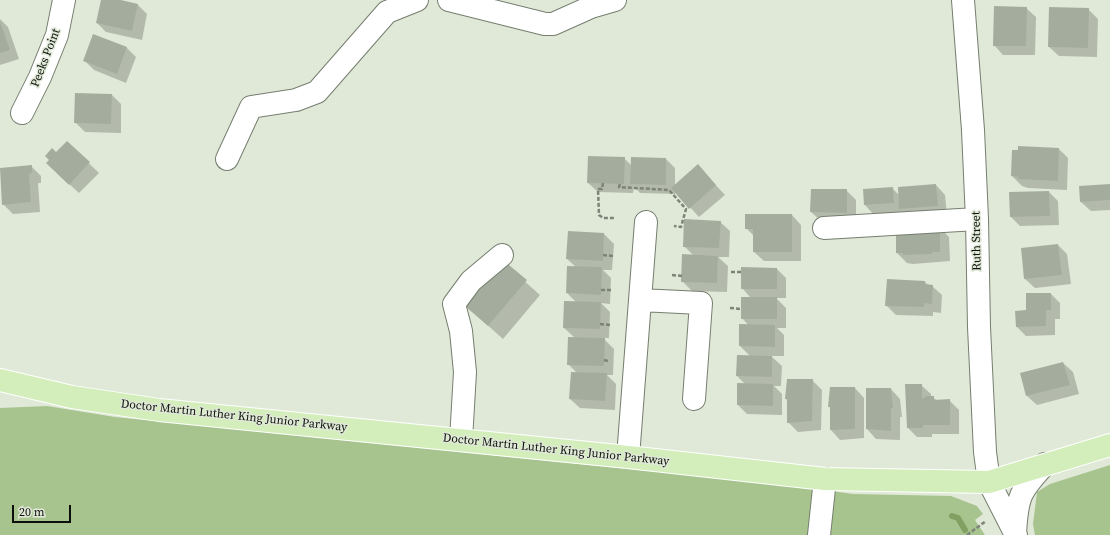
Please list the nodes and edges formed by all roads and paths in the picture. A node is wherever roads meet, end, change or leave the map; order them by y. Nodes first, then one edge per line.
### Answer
1 (64, 0) edge
2 (417, 0) edge
3 (449, 0) edge
4 (615, 0) edge
5 (963, 0) edge
6 (22, 113) dead end
7 (227, 159) dead end
8 (603, 183) dead end
9 (620, 184) dead end
10 (615, 218) dead end
11 (977, 219) junction
12 (646, 222) dead end
13 (674, 226) dead end
14 (824, 228) dead end
15 (502, 255) dead end
16 (603, 255) dead end
17 (613, 256) dead end
18 (731, 272) dead end
19 (741, 272) dead end
20 (672, 276) dead end
21 (682, 276) dead end
22 (602, 290) dead end
23 (611, 290) dead end
24 (640, 300) junction
25 (730, 308) dead end
26 (741, 309) dead end
27 (600, 324) dead end
28 (610, 325) dead end
29 (0, 380) edge
30 (694, 399) dead end
31 (461, 440) junction
32 (1110, 445) edge
33 (628, 457) junction
34 (1045, 464) junction
35 (825, 479) junction
36 (989, 482) junction
37 (986, 521) dead end
38 (1015, 534) edge
39 (819, 535) edge
40 (968, 535) edge

1 - 6 street, Peeks Point
2 - 7 street
3 - 4 street
5 - 11 street, Ruth Street
8 - 10 path
9 - 13 path
11 - 14 street
11 - 36 street, Ruth Street
12 - 24 street
15 - 31 street
16 - 17 path
18 - 19 path
20 - 21 path
22 - 23 path
24 - 30 street
24 - 33 street
25 - 26 path
27 - 28 path
29 - 31 main road, Doctor Martin Luther King Junior Parkway
31 - 33 main road, Doctor Martin Luther King Junior Parkway
32 - 34 main road, Doctor Martin Luther King Junior Parkway
33 - 35 main road, Doctor Martin Luther King Junior Parkway
34 - 36 main road, Doctor Martin Luther King Junior Parkway
34 - 38 street
35 - 36 main road, Doctor Martin Luther King Junior Parkway
35 - 39 street
36 - 38 street, Ruth Street
37 - 40 path

